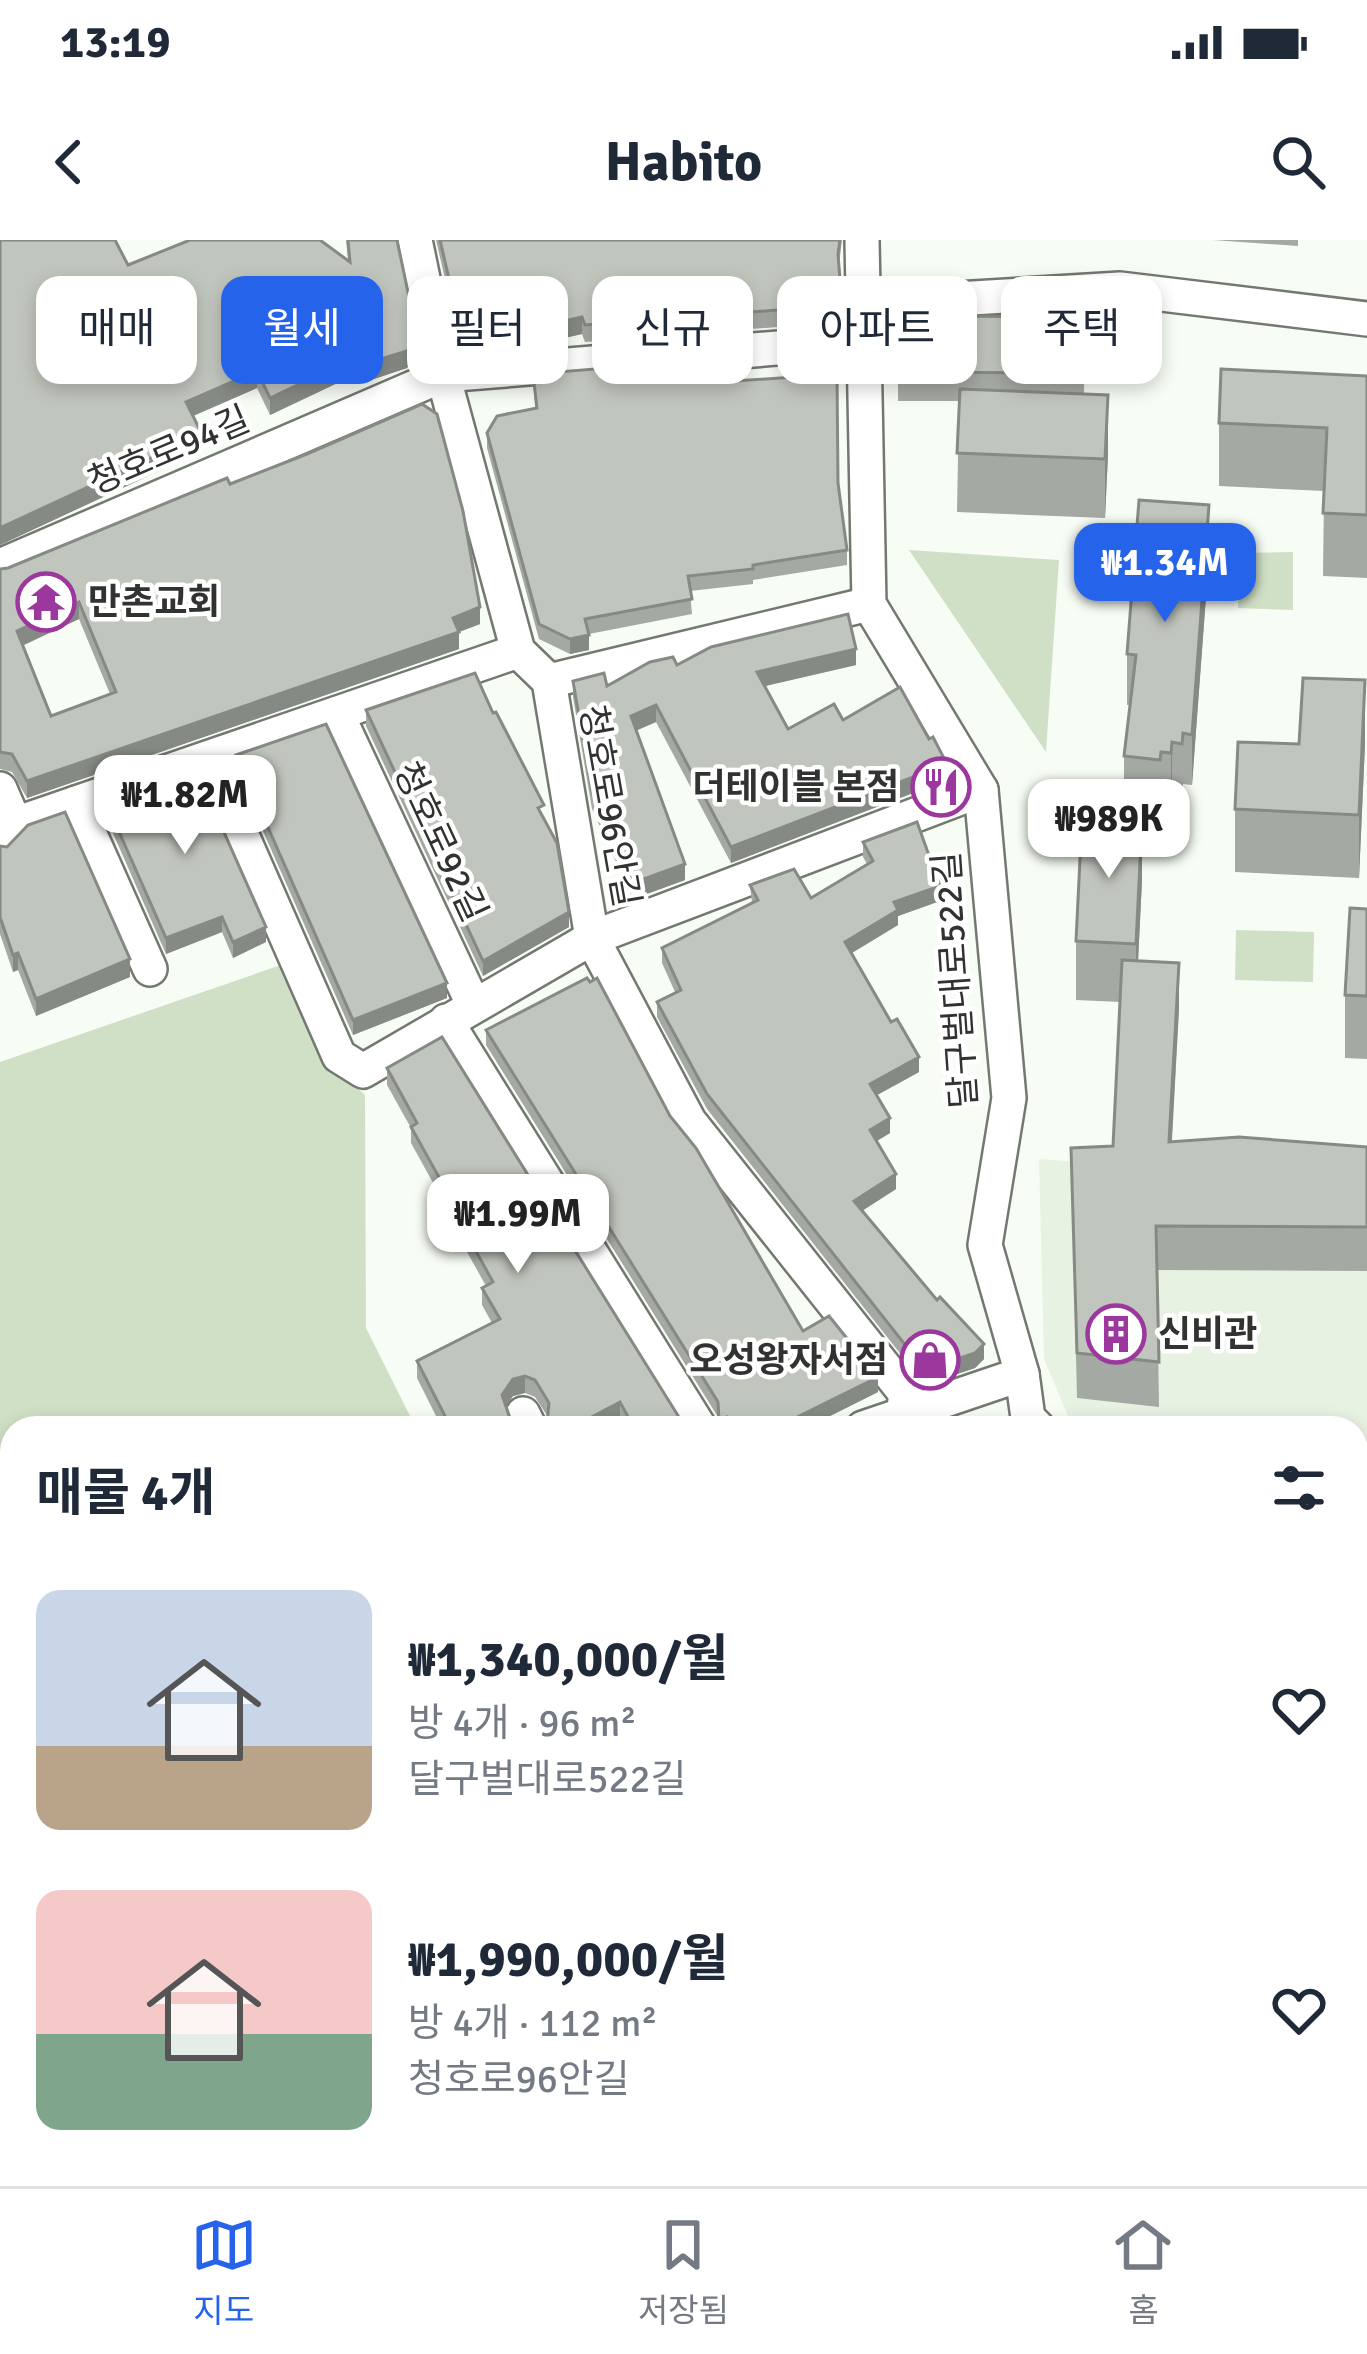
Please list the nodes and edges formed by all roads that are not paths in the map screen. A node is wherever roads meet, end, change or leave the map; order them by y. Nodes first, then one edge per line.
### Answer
1 (416, 240) edge
2 (862, 240) edge
3 (423, 276) edge
4 (863, 276) edge
5 (977, 298) edge
6 (1367, 319) edge
7 (777, 348) edge
8 (568, 364) edge
9 (420, 384) edge
10 (446, 384) edge
11 (866, 384) edge
12 (0, 566) edge
13 (869, 604) junction
14 (518, 651) junction
15 (549, 681) junction
16 (337, 714) junction
17 (208, 758) junction
18 (0, 789) edge
19 (981, 790) junction
20 (76, 802) junction
21 (7, 834) edge
22 (592, 938) junction
23 (150, 969) dead end
24 (459, 1012) junction
25 (1022, 1374) junction
26 (693, 1416) edge
27 (902, 1416) edge
28 (914, 1416) edge
29 (1028, 1416) edge

1 - 3 street
2 - 4 street
5 - 6 street
7 - 8 street, 청호로94길
9 - 12 street, 청호로94길
10 - 14 street
11 - 13 street
13 - 15 street
13 - 19 street, 달구벌대로522길
14 - 15 street, 청호로96안길
14 - 16 street
15 - 22 street, 청호로96안길
16 - 17 street
16 - 24 street, 청호로92길
17 - 20 street
17 - 24 street
18 - 21 street
19 - 22 street, 달구벌대로522길
19 - 25 street, 달구벌대로522길
20 - 21 street
20 - 23 street
22 - 24 street
22 - 27 street, 청호로96안길
24 - 26 street
25 - 28 street
25 - 29 street, 달구벌대로522길

